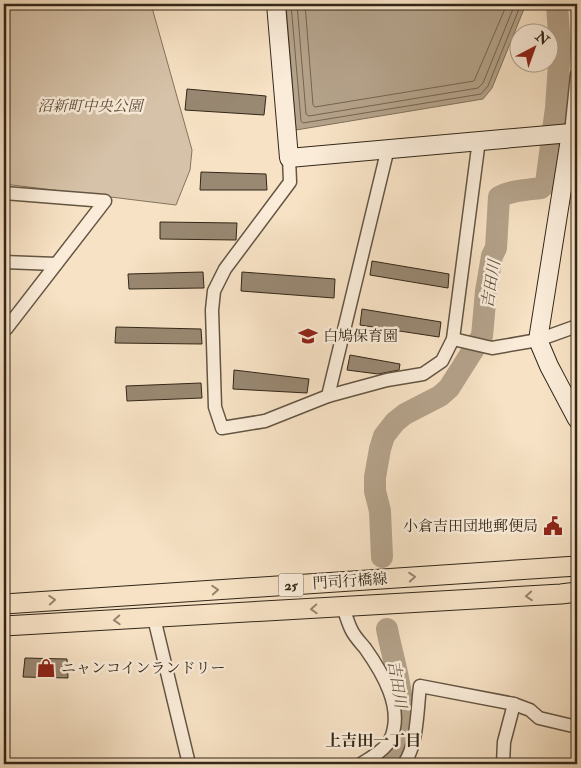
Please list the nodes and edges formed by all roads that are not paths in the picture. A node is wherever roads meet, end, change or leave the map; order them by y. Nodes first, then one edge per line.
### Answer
1 (276, 4) edge
2 (577, 74) edge
3 (574, 132) edge
4 (479, 140) junction
5 (388, 148) junction
6 (289, 158) junction
7 (4, 193) edge
8 (4, 262) edge
9 (56, 264) junction
10 (577, 326) edge
11 (4, 329) edge
12 (453, 339) junction
13 (538, 340) junction
14 (328, 396) junction
15 (577, 419) edge
16 (577, 566) edge
17 (577, 592) edge
18 (4, 604) edge
19 (343, 608) junction
20 (154, 618) junction
21 (4, 626) edge
22 (514, 704) junction
23 (577, 727) edge
24 (189, 764) edge
25 (361, 764) edge
26 (404, 764) edge
27 (503, 764) edge

1 - 6 street
2 - 3 street
3 - 4 street
3 - 13 street
4 - 5 street
4 - 12 street
5 - 6 street
5 - 14 street
6 - 14 street
7 - 9 street
8 - 9 street
9 - 11 street
10 - 13 street
12 - 13 street
12 - 14 street
13 - 15 street
18 -> 16 main road, 門司行橋線 / 25
17 -> 19 main road, 門司行橋線 / 25
19 -> 20 main road, 門司行橋線 / 25
19 - 25 street
20 -> 21 main road, 門司行橋線 / 25
20 - 24 street
22 - 23 street
22 - 26 street
22 - 27 street

